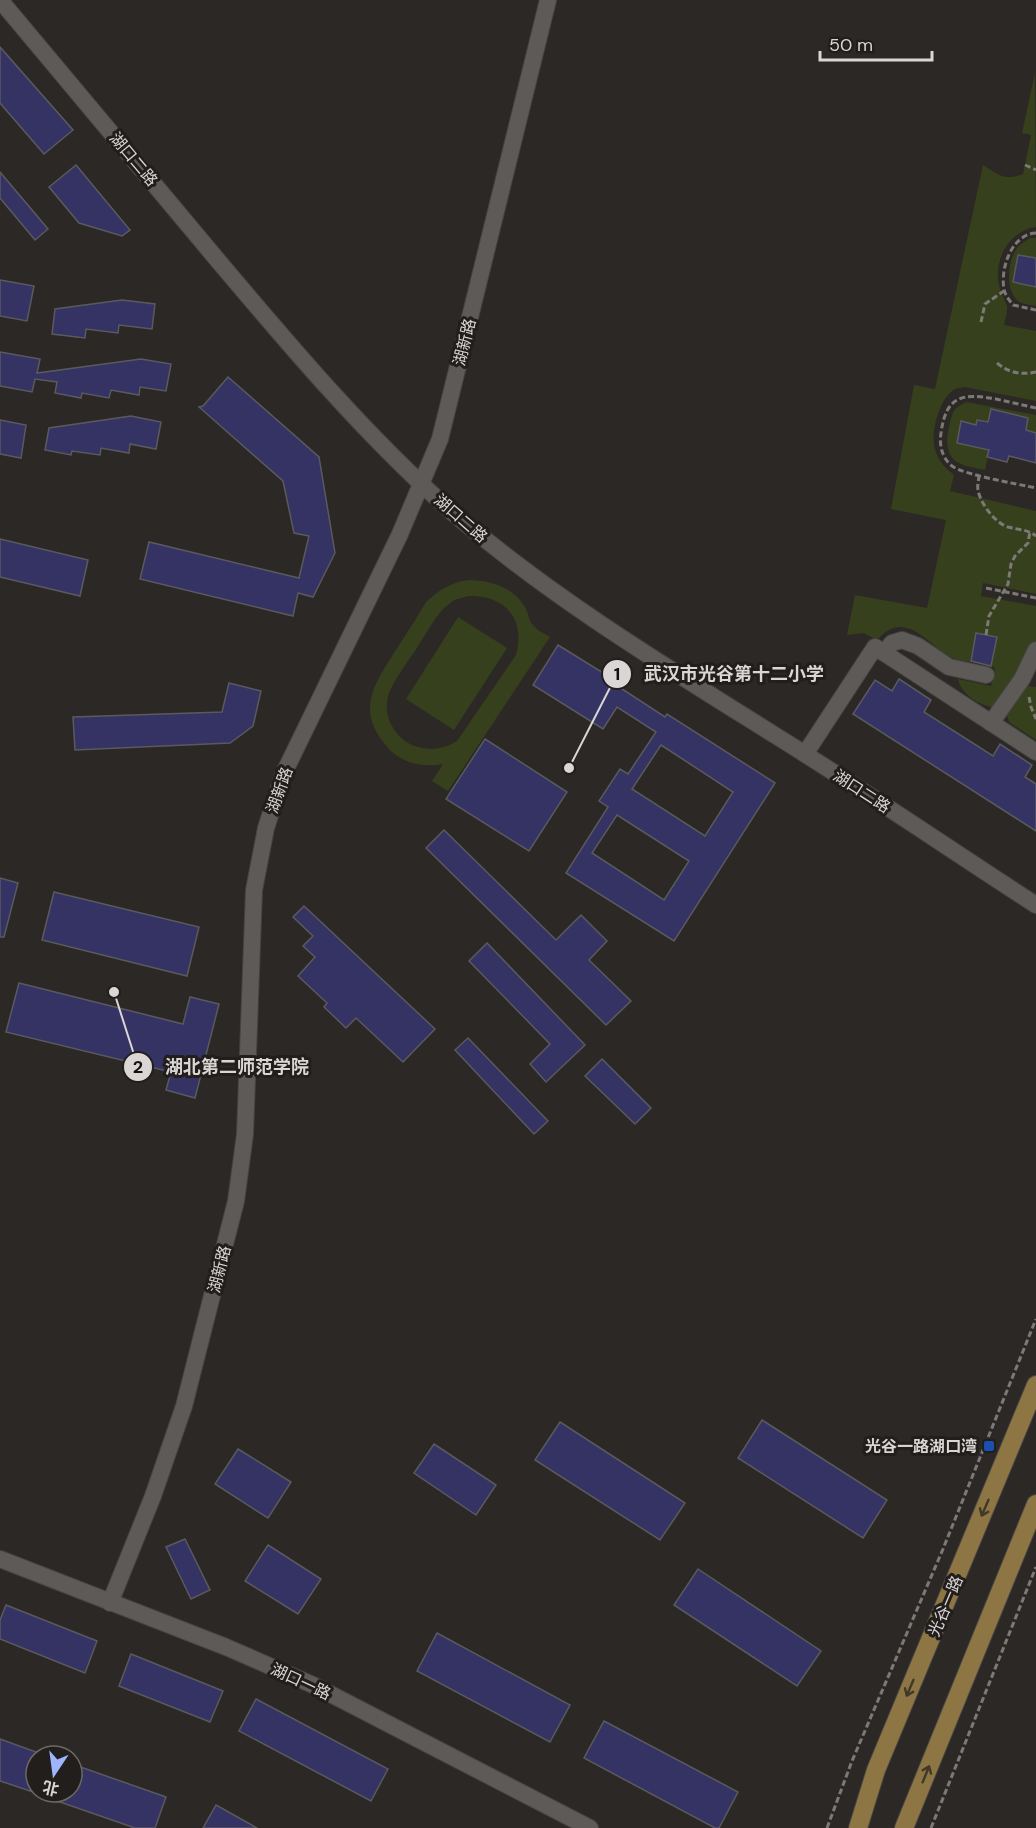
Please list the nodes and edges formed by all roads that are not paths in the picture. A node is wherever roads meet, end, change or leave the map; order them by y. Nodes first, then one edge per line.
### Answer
1 (0, 0) edge
2 (548, 0) edge
3 (421, 483) junction
4 (1036, 650) edge
5 (884, 653) junction
6 (986, 675) dead end
7 (991, 723) junction
8 (1036, 752) edge
9 (805, 754) junction
10 (1036, 905) edge
11 (1036, 1385) edge
12 (1034, 1512) edge
13 (0, 1559) edge
14 (110, 1604) junction
15 (590, 1828) edge
16 (858, 1828) edge
17 (904, 1828) edge

1 - 3 street, 湖口二路
2 - 3 street, 湖新路
3 - 9 street, 湖口二路
3 - 14 street, 湖新路
4 - 7 street
5 - 6 street
5 - 7 street
5 - 9 street
7 - 8 street
9 - 10 street, 湖口二路
11 -> 16 main road, 光谷一路
17 -> 12 main road
13 - 14 street, 湖口一路
14 - 15 street, 湖口一路

